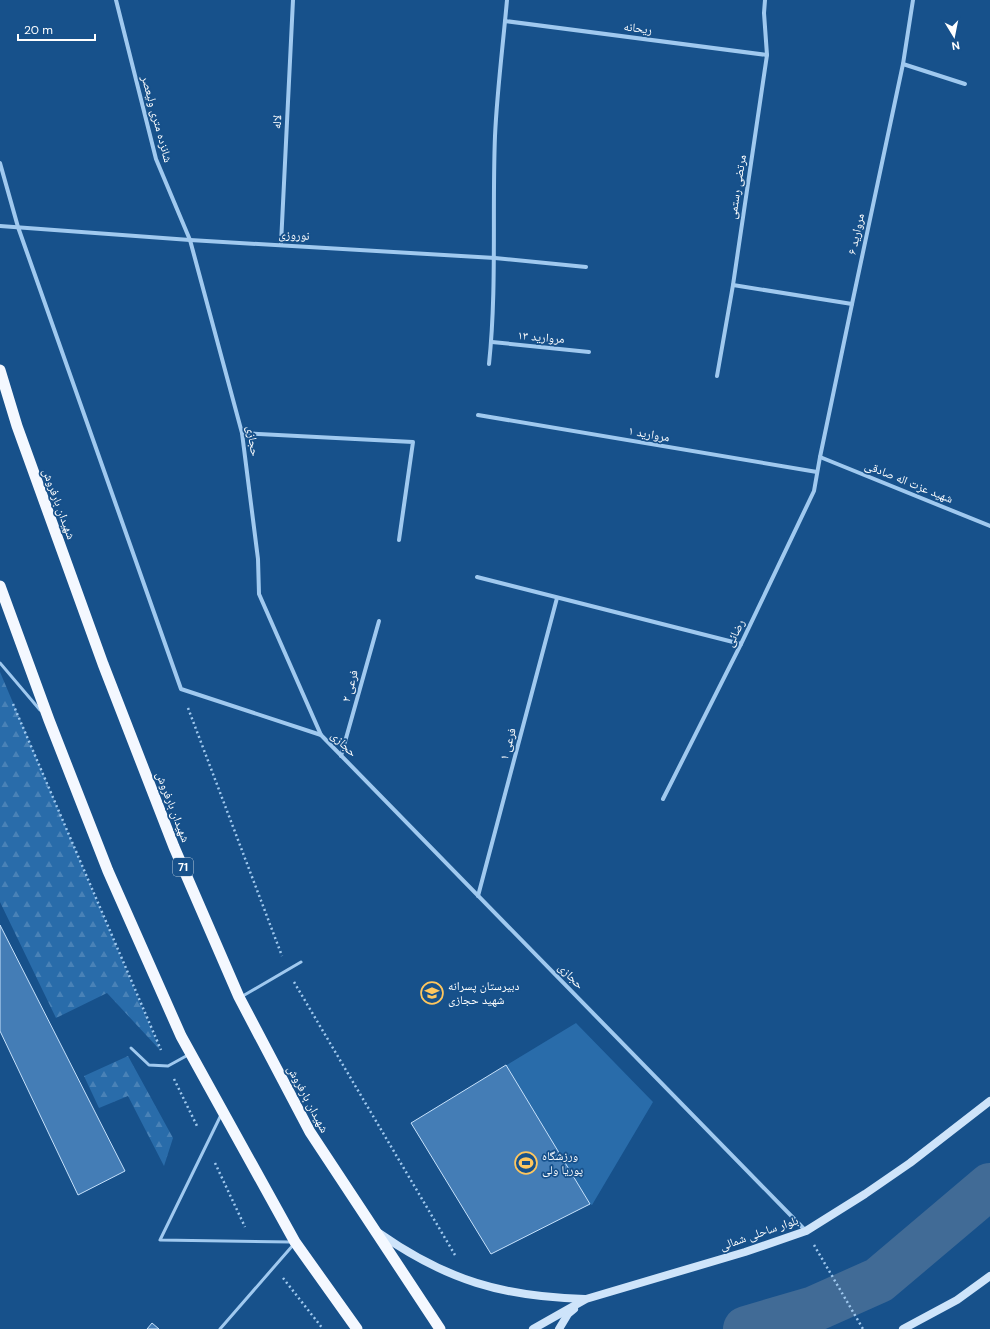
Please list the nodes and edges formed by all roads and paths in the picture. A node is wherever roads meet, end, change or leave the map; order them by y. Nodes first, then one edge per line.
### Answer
1 (116, 0) edge
2 (293, 0) edge
3 (507, 0) edge
4 (765, 0) edge
5 (913, 0) edge
6 (505, 21) junction
7 (767, 55) junction
8 (903, 64) junction
9 (965, 84) dead end
10 (0, 163) edge
11 (0, 226) edge
12 (18, 227) junction
13 (190, 240) junction
14 (281, 244) junction
15 (495, 258) junction
16 (586, 267) dead end
17 (733, 285) junction
18 (852, 304) junction
19 (492, 342) junction
20 (589, 352) dead end
21 (489, 364) dead end
22 (0, 370) edge
23 (717, 376) dead end
24 (478, 415) dead end
25 (242, 433) junction
26 (820, 457) junction
27 (817, 472) junction
28 (990, 526) edge
29 (399, 540) dead end
30 (477, 577) dead end
31 (0, 586) edge
32 (557, 598) junction
33 (379, 621) dead end
34 (741, 644) junction
35 (0, 663) edge
36 (182, 689) junction
37 (49, 720) junction
38 (321, 735) junction
39 (342, 756) junction
40 (663, 799) dead end
41 (478, 896) junction
42 (301, 962) dead end
43 (287, 970) junction
44 (239, 997) junction
45 (131, 1048) dead end
46 (190, 1054) junction
47 (990, 1101) edge
48 (222, 1112) junction
49 (373, 1228) junction
50 (806, 1231) junction
51 (295, 1242) junction
52 (990, 1276) edge
53 (470, 1282) junction
54 (586, 1299) junction
55 (428, 1311) junction
56 (220, 1329) edge
57 (357, 1329) edge
58 (434, 1329) edge
59 (440, 1329) edge
60 (533, 1329) edge
61 (559, 1329) edge
62 (863, 1329) edge
63 (903, 1329) edge

1 - 13 street, شانزده متری ولیعصر
2 - 14 street, لاله
3 - 6 street
4 - 7 street, مرتضی رستمی
5 - 8 street, مروارید ۶
6 - 7 street, ریحانه
6 - 15 street
7 - 17 street, مرتضی رستمی
8 - 9 street
8 - 18 street, مروارید ۶
10 - 12 street
11 - 12 street, نوروزی
12 - 13 street, نوروزی
12 - 36 street
13 - 14 street, نوروزی
13 - 25 street, حجازی
14 - 15 street, نوروزی
15 - 16 street, نوروزی
15 - 19 street
17 - 18 street
17 - 23 street, مرتضی رستمی
18 - 26 street, مروارید ۶
19 - 20 street, مروارید ۱۳
19 - 21 street
22 - 44 highway, شهیدان بارفروش / 71
24 - 27 street, مروارید ۱
25 - 29 street
25 - 38 street, حجازی
26 - 27 street, مروارید ۶
26 - 28 street, شهید عزت اله صادقی
27 - 34 street, رضائی
30 - 32 street
31 - 37 highway
32 - 34 street
32 - 41 street, فرعی ۱
33 - 39 street, فرعی ۲
34 - 40 street, رضائی
35 - 37 lane
36 - 38 street, حجازی
36 - 43 path
37 - 46 highway
38 - 39 street, حجازی
39 - 41 street, حجازی
41 - 50 street, حجازی
42 - 43 lane
43 - 44 lane
43 - 53 path
44 - 49 highway, شهیدان بارفروش / 71
45 - 46 lane
46 - 48 highway
47 - 50 main road, بلوار ساحلی شمالی
48 - 51 highway
48 - 51 lane
49 - 53 main road
49 - 55 highway, شهیدان بارفروش / 71
50 - 54 main road, بلوار ساحلی شمالی
50 - 62 path
51 - 56 lane
51 - 57 highway
52 - 63 main road
53 - 54 main road
54 - 60 main road, بلوار ساحلی شمالی
54 - 61 main road
55 - 58 highway
55 - 59 highway, شهیدان بارفروش / 71

